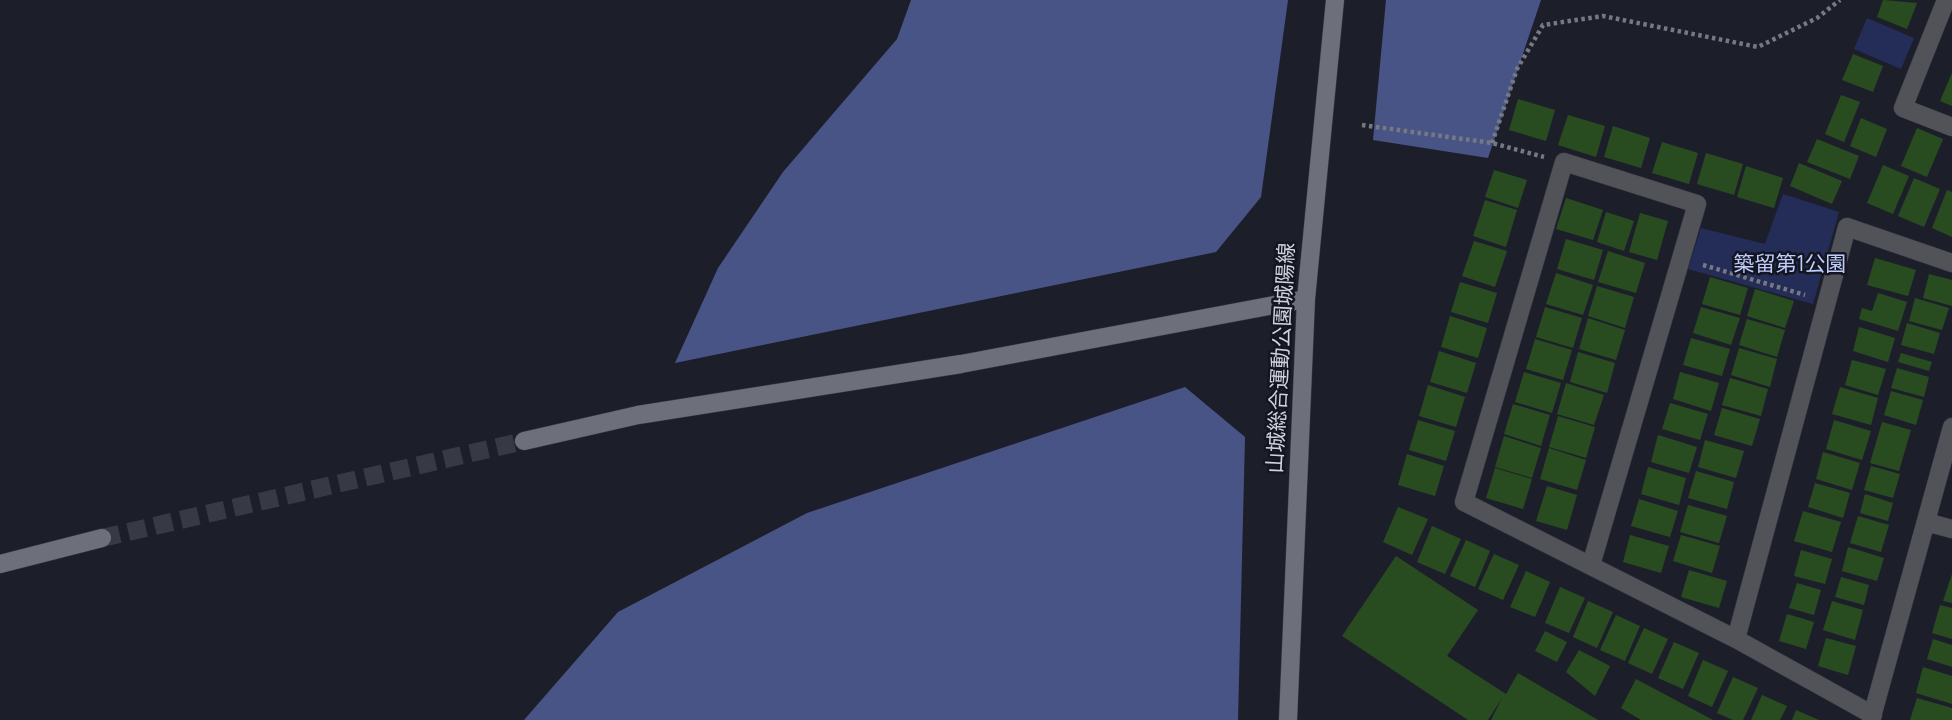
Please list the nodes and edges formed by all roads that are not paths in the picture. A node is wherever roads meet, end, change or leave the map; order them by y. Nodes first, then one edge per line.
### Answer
1 (1321, 0) edge
2 (1335, 0) edge
3 (1946, 0) edge
4 (1331, 39) junction
5 (1952, 127) edge
6 (1952, 263) edge
7 (1306, 299) junction
8 (1952, 427) edge
9 (524, 441) tunnel mouth
10 (1926, 522) junction
11 (1952, 529) edge
12 (102, 538) tunnel mouth
13 (0, 564) edge
14 (1591, 565) junction
15 (1736, 639) junction
16 (1872, 718) edge
17 (1288, 720) edge

1 - 4 street
2 - 4 street, 山城総合運動公園城陽線
3 - 5 street
4 - 7 street, 山城総合運動公園城陽線
6 - 15 street
7 - 9 street
7 - 17 street, 山城総合運動公園城陽線
8 - 10 street
10 - 11 street
10 - 16 street
12 - 13 street
14 - 14 street
14 - 15 street
15 - 16 street

